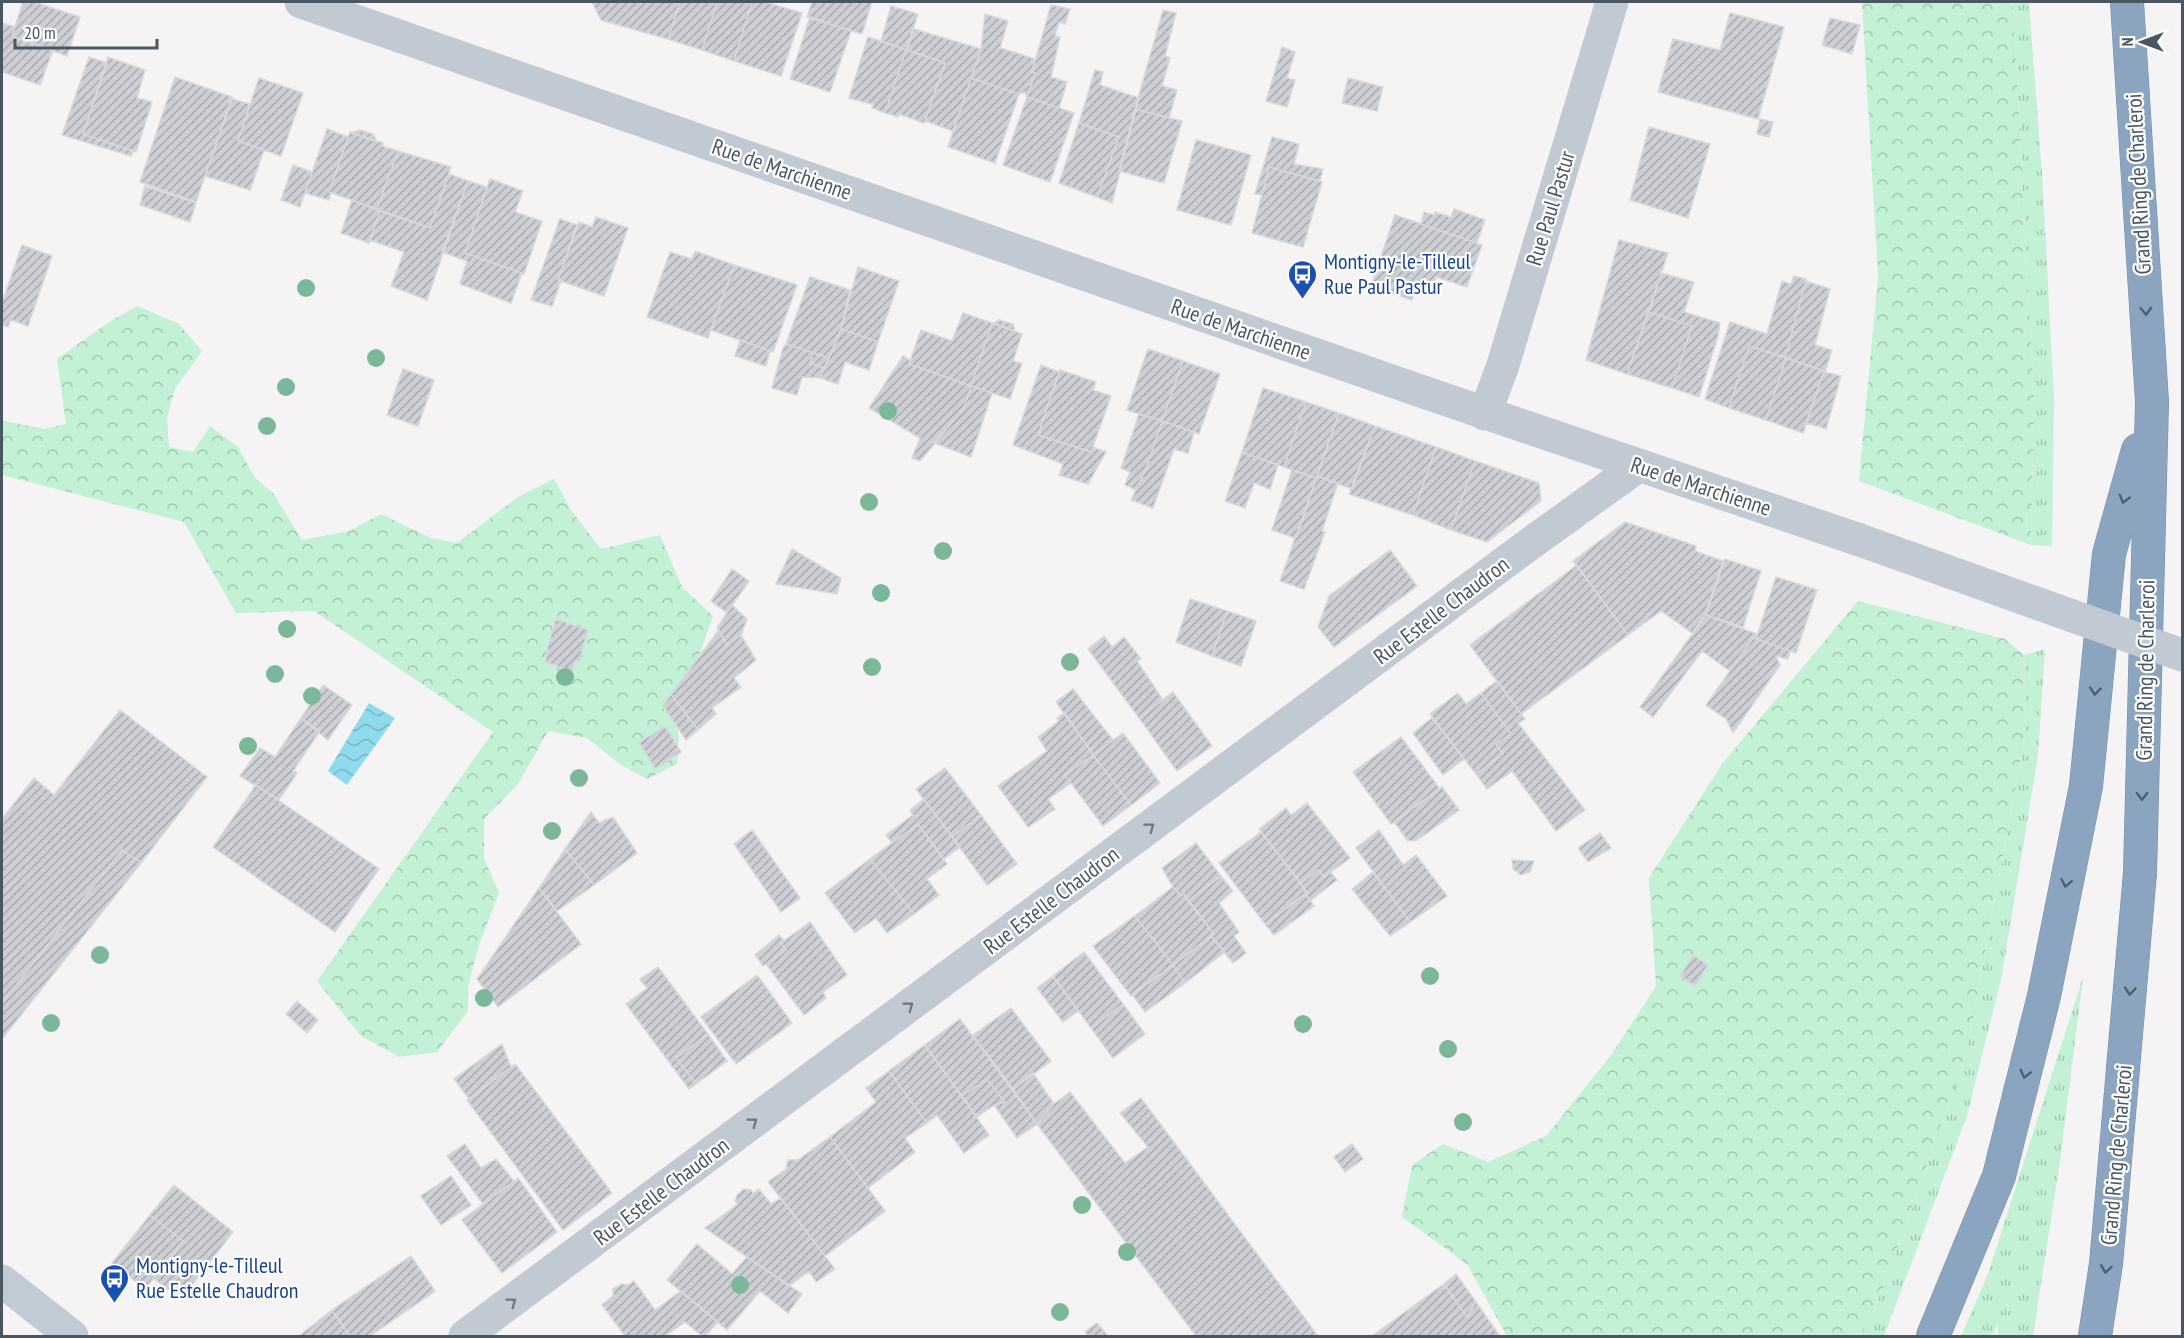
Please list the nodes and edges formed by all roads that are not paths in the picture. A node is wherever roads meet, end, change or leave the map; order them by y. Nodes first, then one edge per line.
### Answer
1 (301, 2) edge
2 (1612, 2) edge
3 (2127, 2) edge
4 (2152, 402) junction
5 (1485, 414) junction
6 (1638, 466) junction
7 (2182, 655) edge
8 (2, 1281) edge
9 (72, 1336) edge
10 (465, 1336) edge
11 (1933, 1336) edge
12 (2096, 1336) edge

1 - 5 street, Rue de Marchienne
2 - 5 street, Rue Paul Pastur
3 -> 4 highway, Grand Ring de Charleroi
4 -> 11 highway
4 -> 12 highway, Grand Ring de Charleroi
5 - 6 street, Rue de Marchienne
6 - 7 street, Rue de Marchienne, bridge
10 -> 6 street, Rue Estelle Chaudron
8 - 9 main road

